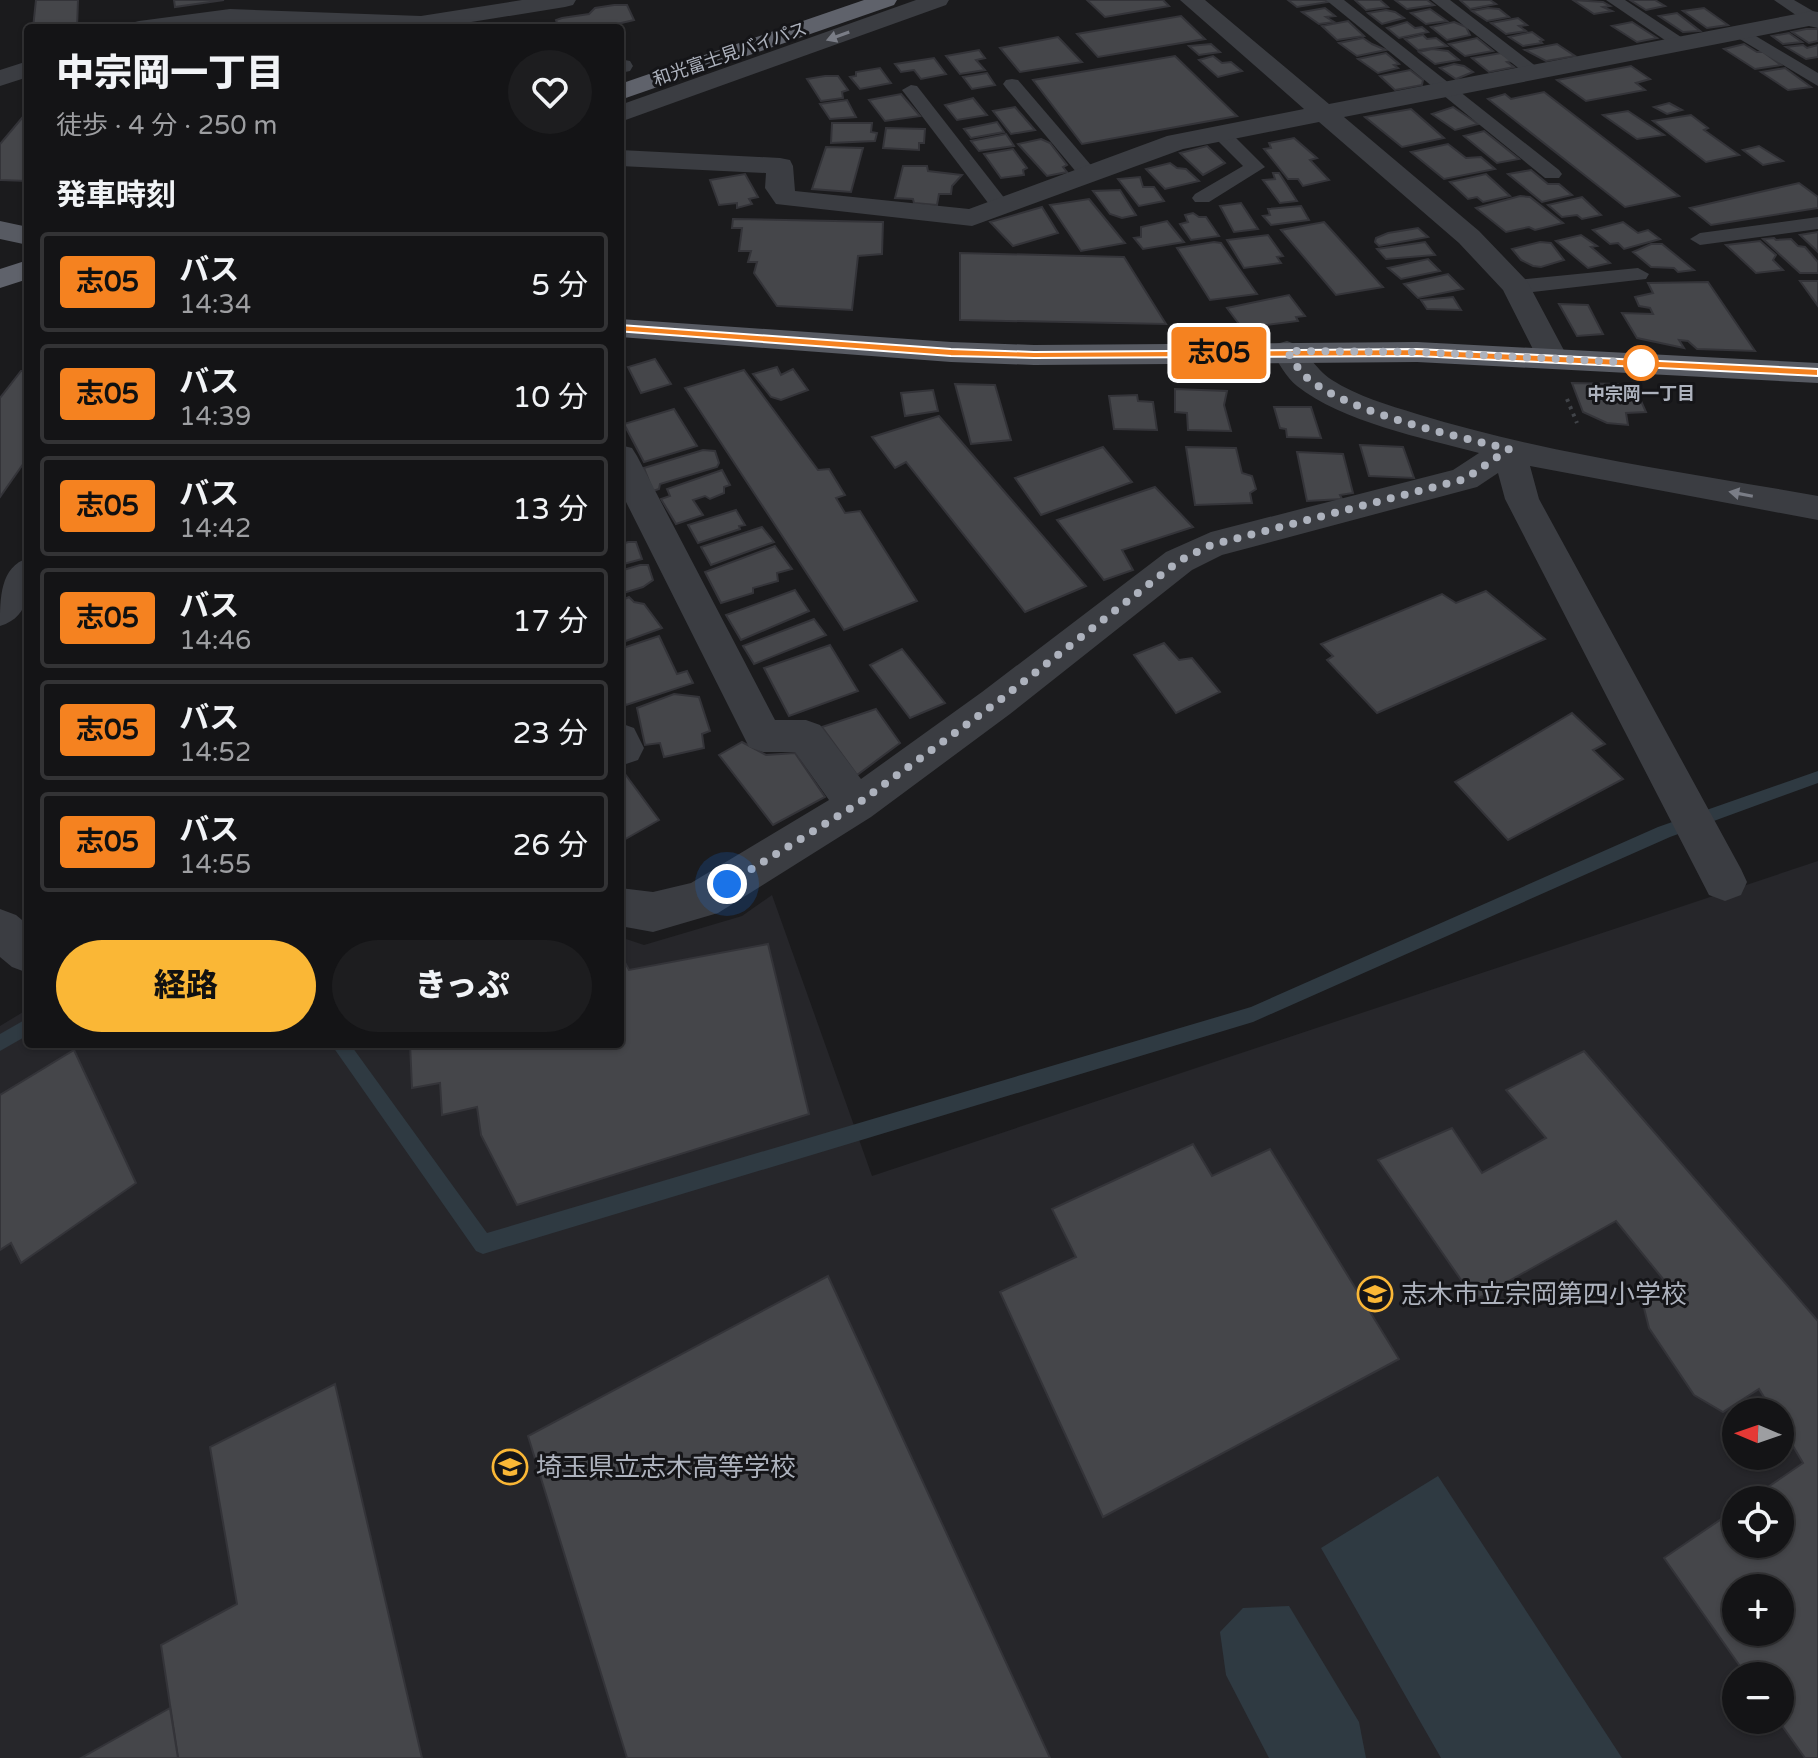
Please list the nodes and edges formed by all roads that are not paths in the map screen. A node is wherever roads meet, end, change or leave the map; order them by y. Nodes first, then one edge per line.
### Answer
1 (821, 0) edge
2 (886, 0) edge
3 (938, 0) edge
4 (1191, 0) edge
5 (1334, 0) edge
6 (1439, 0) edge
7 (1614, 0) edge
8 (1782, 0) edge
9 (550, 1) edge
10 (1815, 20) edge
11 (169, 24) edge
12 (383, 24) edge
13 (431, 24) edge
14 (1739, 31) junction
15 (1681, 43) junction
16 (678, 47) dead end
17 (649, 57) dead end
18 (624, 65) edge
19 (24, 70) edge
20 (1537, 74) junction
21 (0, 79) edge
22 (1818, 81) edge
23 (1012, 84) dead end
24 (911, 90) dead end
25 (624, 91) edge
26 (1447, 91) junction
27 (624, 113) edge
28 (1328, 115) junction
29 (1221, 134) junction
30 (624, 158) edge
31 (1552, 174) dead end
32 (1089, 175) junction
33 (1202, 198) dead end
34 (1002, 208) junction
35 (1818, 223) edge
36 (0, 230) edge
37 (24, 235) edge
38 (1700, 239) dead end
39 (24, 270) edge
40 (1638, 274) dead end
41 (0, 279) edge
42 (1516, 287) junction
43 (24, 299) edge
44 (0, 308) edge
45 (624, 328) edge
46 (1287, 351) junction
47 (1552, 358) junction
48 (1818, 373) edge
49 (1509, 449) junction
50 (624, 464) edge
51 (1818, 508) edge
52 (24, 577) edge
53 (0, 612) edge
54 (856, 805) junction
55 (1725, 882) dead end
56 (624, 908) edge
57 (0, 929) edge
58 (24, 950) edge
59 (24, 957) edge
60 (0, 972) edge

1 - 16 highway, 和光富士見バイパス
2 - 25 highway, 和光富士見バイパス
3 -> 27 street
4 - 28 street
5 - 26 lane
6 - 20 lane
7 - 15 lane
8 - 10 lane
9 - 13 street
10 - 14 street
11 - 12 street
14 - 15 street
14 - 22 lane
15 - 20 street
17 - 18 highway, 和光富士見バイパス
19 - 21 street
20 - 26 street
23 - 32 lane
24 - 34 lane
26 - 28 street
26 - 31 lane
28 - 29 street
28 - 42 street
29 - 32 street
29 - 33 lane
30 - 34 street
32 - 34 street
35 - 38 lane
36 - 37 main road
39 - 41 highway
40 - 42 lane
42 - 47 street
43 - 44 highway
45 - 46 main road
46 - 47 main road
46 - 49 street
47 - 48 main road
51 -> 49 street
49 - 54 street
49 - 55 street
50 - 54 street
52 - 53 street
54 - 56 street
57 - 58 street
59 - 60 street

